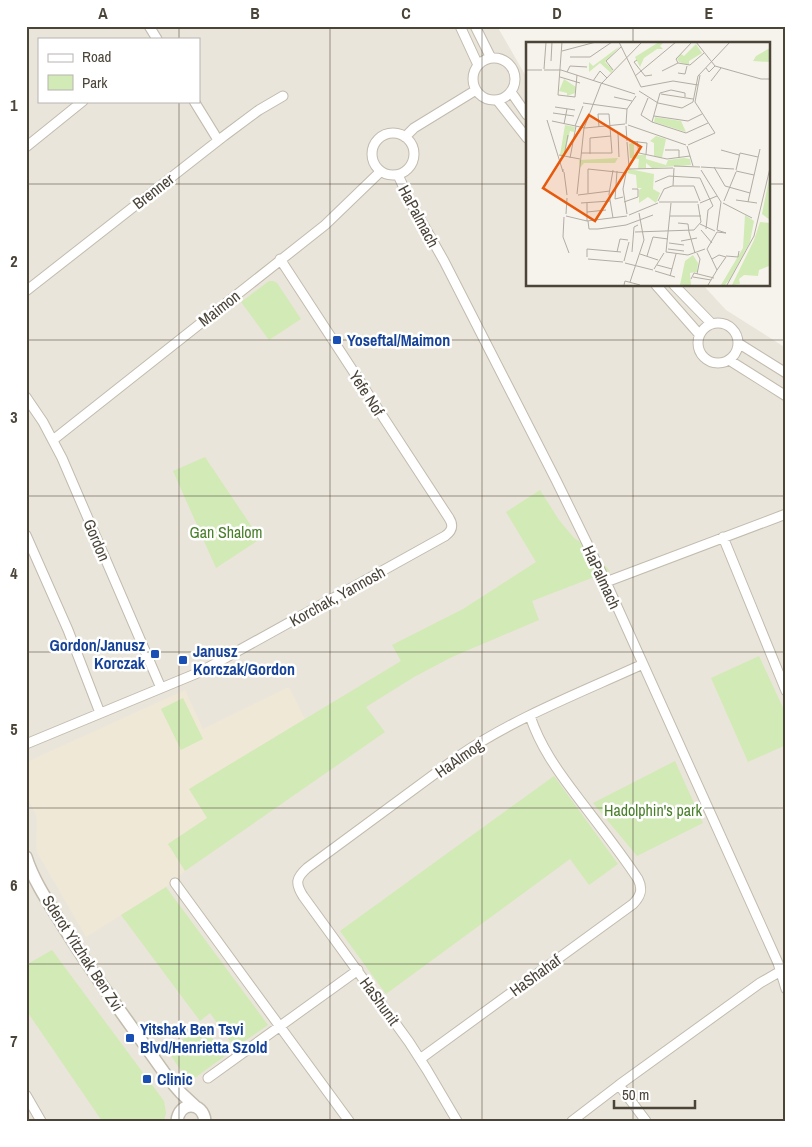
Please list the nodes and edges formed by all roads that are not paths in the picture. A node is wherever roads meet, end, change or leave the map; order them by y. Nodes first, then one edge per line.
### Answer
1 (149, 26) edge
2 (460, 26) edge
3 (475, 26) edge
4 (155, 38) edge
5 (491, 58) junction
6 (478, 65) junction
7 (476, 90) junction
8 (511, 92) junction
9 (283, 96) dead end
10 (497, 100) junction
11 (81, 102) edge
12 (195, 102) edge
13 (526, 114) edge
14 (405, 137) junction
15 (526, 137) edge
16 (218, 140) junction
17 (26, 147) edge
18 (380, 172) junction
19 (398, 175) junction
20 (280, 259) junction
21 (657, 286) edge
22 (675, 286) edge
23 (26, 290) edge
24 (711, 324) junction
25 (699, 334) junction
26 (738, 343) junction
27 (729, 360) junction
28 (786, 373) edge
29 (786, 396) edge
30 (26, 397) edge
31 (52, 440) junction
32 (786, 514) edge
33 (452, 527) joint
34 (26, 535) edge
35 (724, 537) junction
36 (606, 582) junction
37 (643, 664) junction
38 (160, 688) junction
39 (786, 691) edge
40 (100, 713) junction
41 (530, 716) junction
42 (26, 744) edge
43 (26, 857) edge
44 (30, 871) edge
45 (175, 883) dead end
46 (298, 884) joint
47 (783, 969) edge
48 (358, 970) junction
49 (786, 989) edge
50 (280, 1026) junction
51 (420, 1059) junction
52 (168, 1078) junction
53 (208, 1078) dead end
54 (619, 1085) junction
55 (26, 1095) edge
56 (196, 1107) junction
57 (177, 1119) edge
58 (41, 1121) edge
59 (204, 1121) edge
60 (350, 1121) edge
61 (457, 1121) edge
62 (572, 1121) edge
63 (646, 1121) edge

1 - 4 street
2 - 6 street
3 - 5 street
5 - 6 street
5 - 8 street
6 - 7 street
7 - 10 street
7 - 14 street
8 - 10 street
8 - 13 street
9 - 16 street, Brenner
10 - 15 street
11 - 17 street
12 - 16 street
14 - 18 street
14 - 19 street
16 - 23 street, Brenner
18 - 19 street
18 - 20 street, Maimon
19 - 36 street, HaPalmach
20 - 31 street, Maimon
20 - 33 street, Yefe Nof
21 - 25 street
22 - 24 street
24 - 25 street
24 - 26 street
25 - 27 street
26 - 27 street
26 - 28 street
27 - 29 street
30 - 31 street, Gordon
31 - 38 street, Gordon
32 - 35 street
33 - 38 street, Korchak, Yannosh
34 - 40 street
35 - 36 street
35 - 39 street
36 - 37 street, HaPalmach
37 - 41 street, HaAlmog
37 - 47 street, HaPalmach
38 - 40 street, Korchak, Yannosh
40 - 42 street, Korchak, Yannosh
41 - 46 street, HaAlmog
41 - 51 street, HaShahaf
43 - 44 street, Sderot Yitzhak Ben Zvi
44 - 52 street, Sderot Yitzhak Ben Zvi
45 - 50 street
46 - 48 street, HaShunit
47 - 49 street, HaPalmach
47 - 54 street
48 - 50 street
48 - 51 street, HaShunit
50 - 53 street
50 - 60 street
51 - 61 street, HaShunit
52 - 56 street, Sderot Yitzhak Ben Zvi
52 - 57 street, Sderot Yitzhak Ben Zvi
54 - 62 street
54 - 63 street
55 - 58 street
56 - 57 street
56 - 59 street, Sderot Yitzhak Ben Zvi

